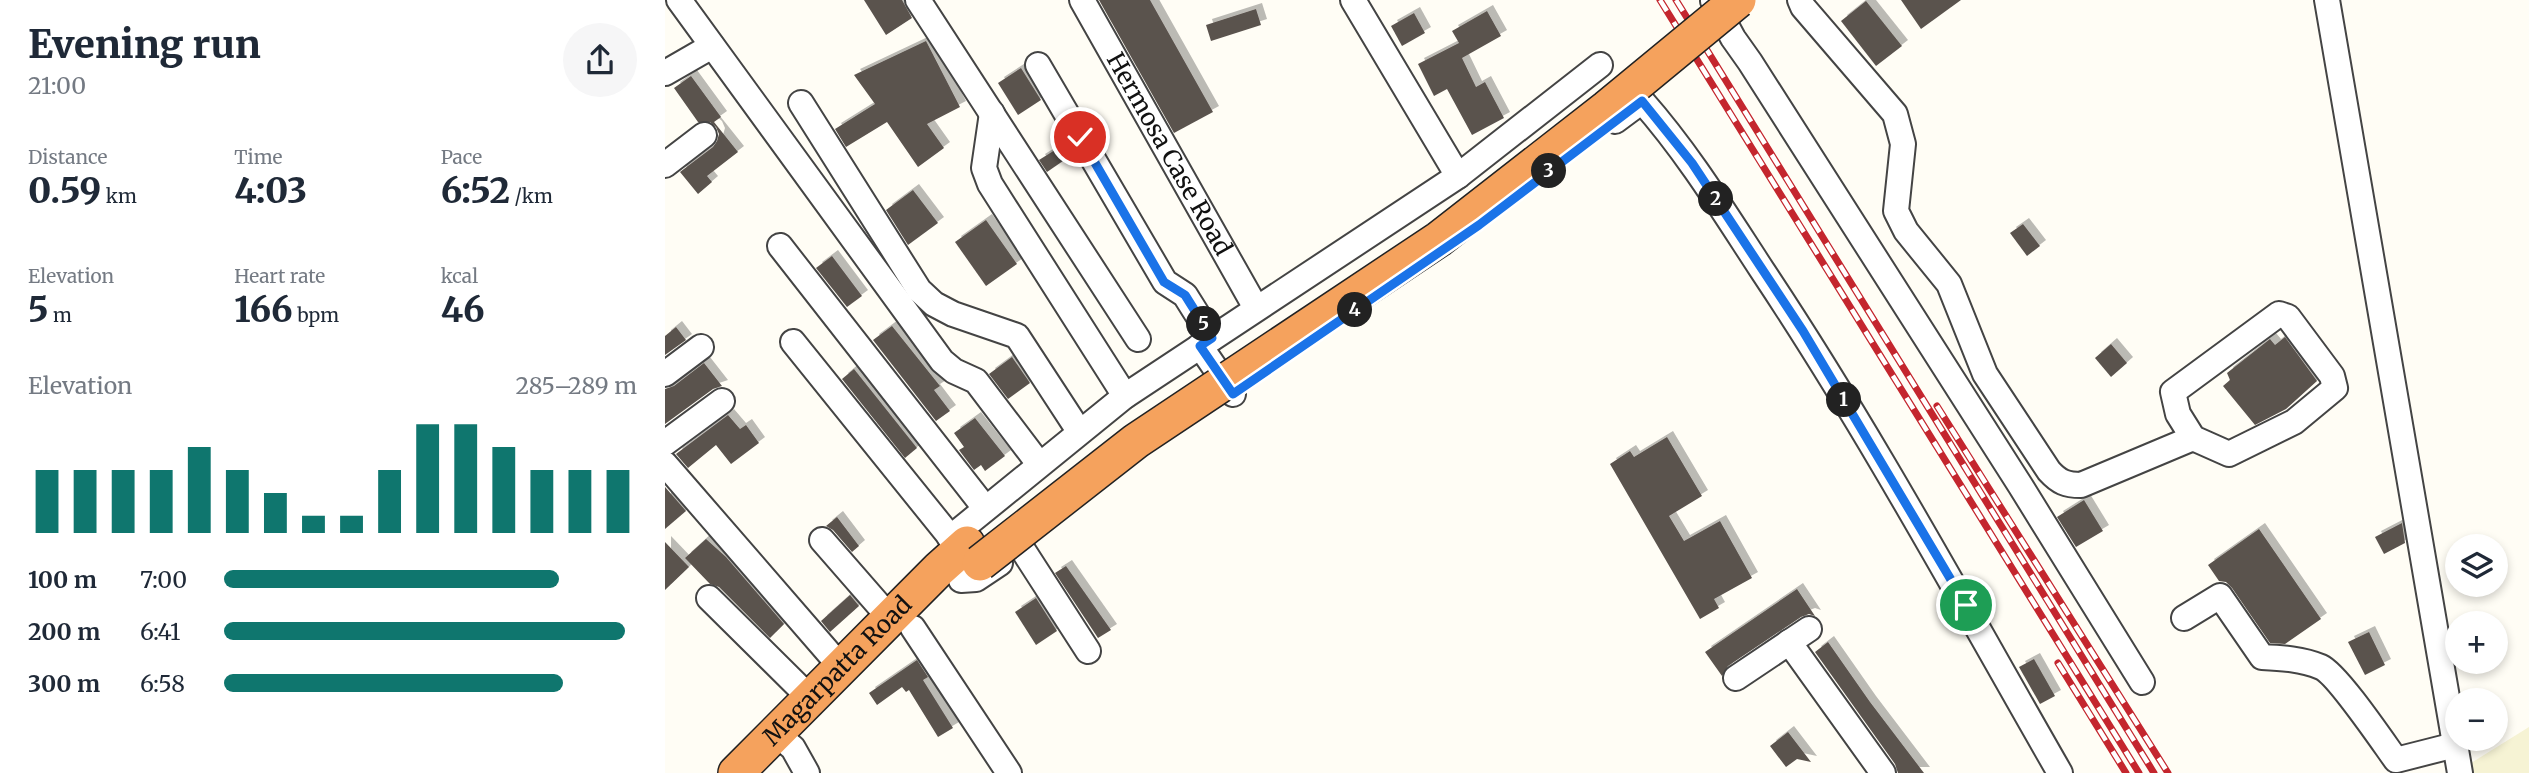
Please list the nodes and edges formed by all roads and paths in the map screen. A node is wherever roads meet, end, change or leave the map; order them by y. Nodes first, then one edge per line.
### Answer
1 (679, 0) edge
2 (918, 0) edge
3 (1082, 0) edge
4 (1353, 0) edge
5 (1700, 0) edge
6 (1713, 0) edge
7 (1740, 0) edge
8 (1755, 0) edge
9 (1800, 0) edge
10 (2327, 0) edge
11 (712, 47) junction
12 (1038, 65) dead end
13 (1600, 65) dead end
14 (665, 73) edge
15 (801, 103) dead end
16 (992, 113) junction
17 (704, 135) dead end
18 (665, 164) edge
19 (1458, 176) junction
20 (780, 246) dead end
21 (1256, 308) junction
22 (1138, 339) dead end
23 (793, 342) dead end
24 (1206, 342) junction
25 (701, 347) dead end
26 (665, 374) edge
27 (1233, 394) junction
28 (1125, 396) junction
29 (722, 401) dead end
30 (1079, 431) junction
31 (2193, 438) junction
32 (665, 443) edge
33 (665, 464) edge
34 (1039, 464) junction
35 (985, 508) junction
36 (822, 540) dead end
37 (1021, 547) junction
38 (959, 557) junction
39 (709, 598) dead end
40 (2184, 618) dead end
41 (901, 623) junction
42 (1088, 651) dead end
43 (841, 667) junction
44 (1736, 678) dead end
45 (2142, 682) dead end
46 (2445, 688) edge
47 (810, 698) junction
48 (2445, 748) edge
49 (792, 751) edge
50 (2456, 751) edge
51 (736, 773) edge
52 (768, 773) edge
53 (1009, 773) edge
54 (1882, 773) edge
55 (2060, 773) edge
56 (2460, 773) edge

1 - 11 street
2 - 16 street
3 - 21 street, Hermosa Case Road
4 - 19 street
5 - 38 highway
6 - 45 street
7 - 8 street
7 - 38 highway, bridge
9 - 31 street
10 - 46 street
11 - 14 street
11 - 34 street
12 - 24 street
13 - 19 street
15 - 30 street
16 - 22 street
16 - 28 street
17 - 18 street
19 - 21 street
20 - 35 street
21 - 24 street
23 - 38 street
24 - 27 street
24 - 28 street
25 - 26 street
27 - 37 street
27 - 55 street
28 - 30 street
29 - 32 street
30 - 34 street
31 - 31 street
33 - 43 street
34 - 35 street
35 - 38 street
36 - 41 street
37 - 38 street
37 - 42 street
38 - 41 highway, Magarpatta Road
39 - 47 street
40 - 48 street
41 - 43 highway, Magarpatta Road
41 - 49 highway, Magarpatta Road
41 - 53 street
43 - 47 highway, Magarpatta Road
44 - 54 street
47 - 49 highway, Magarpatta Road
49 - 51 highway, Magarpatta Road
49 - 52 highway, Magarpatta Road
50 - 56 street

